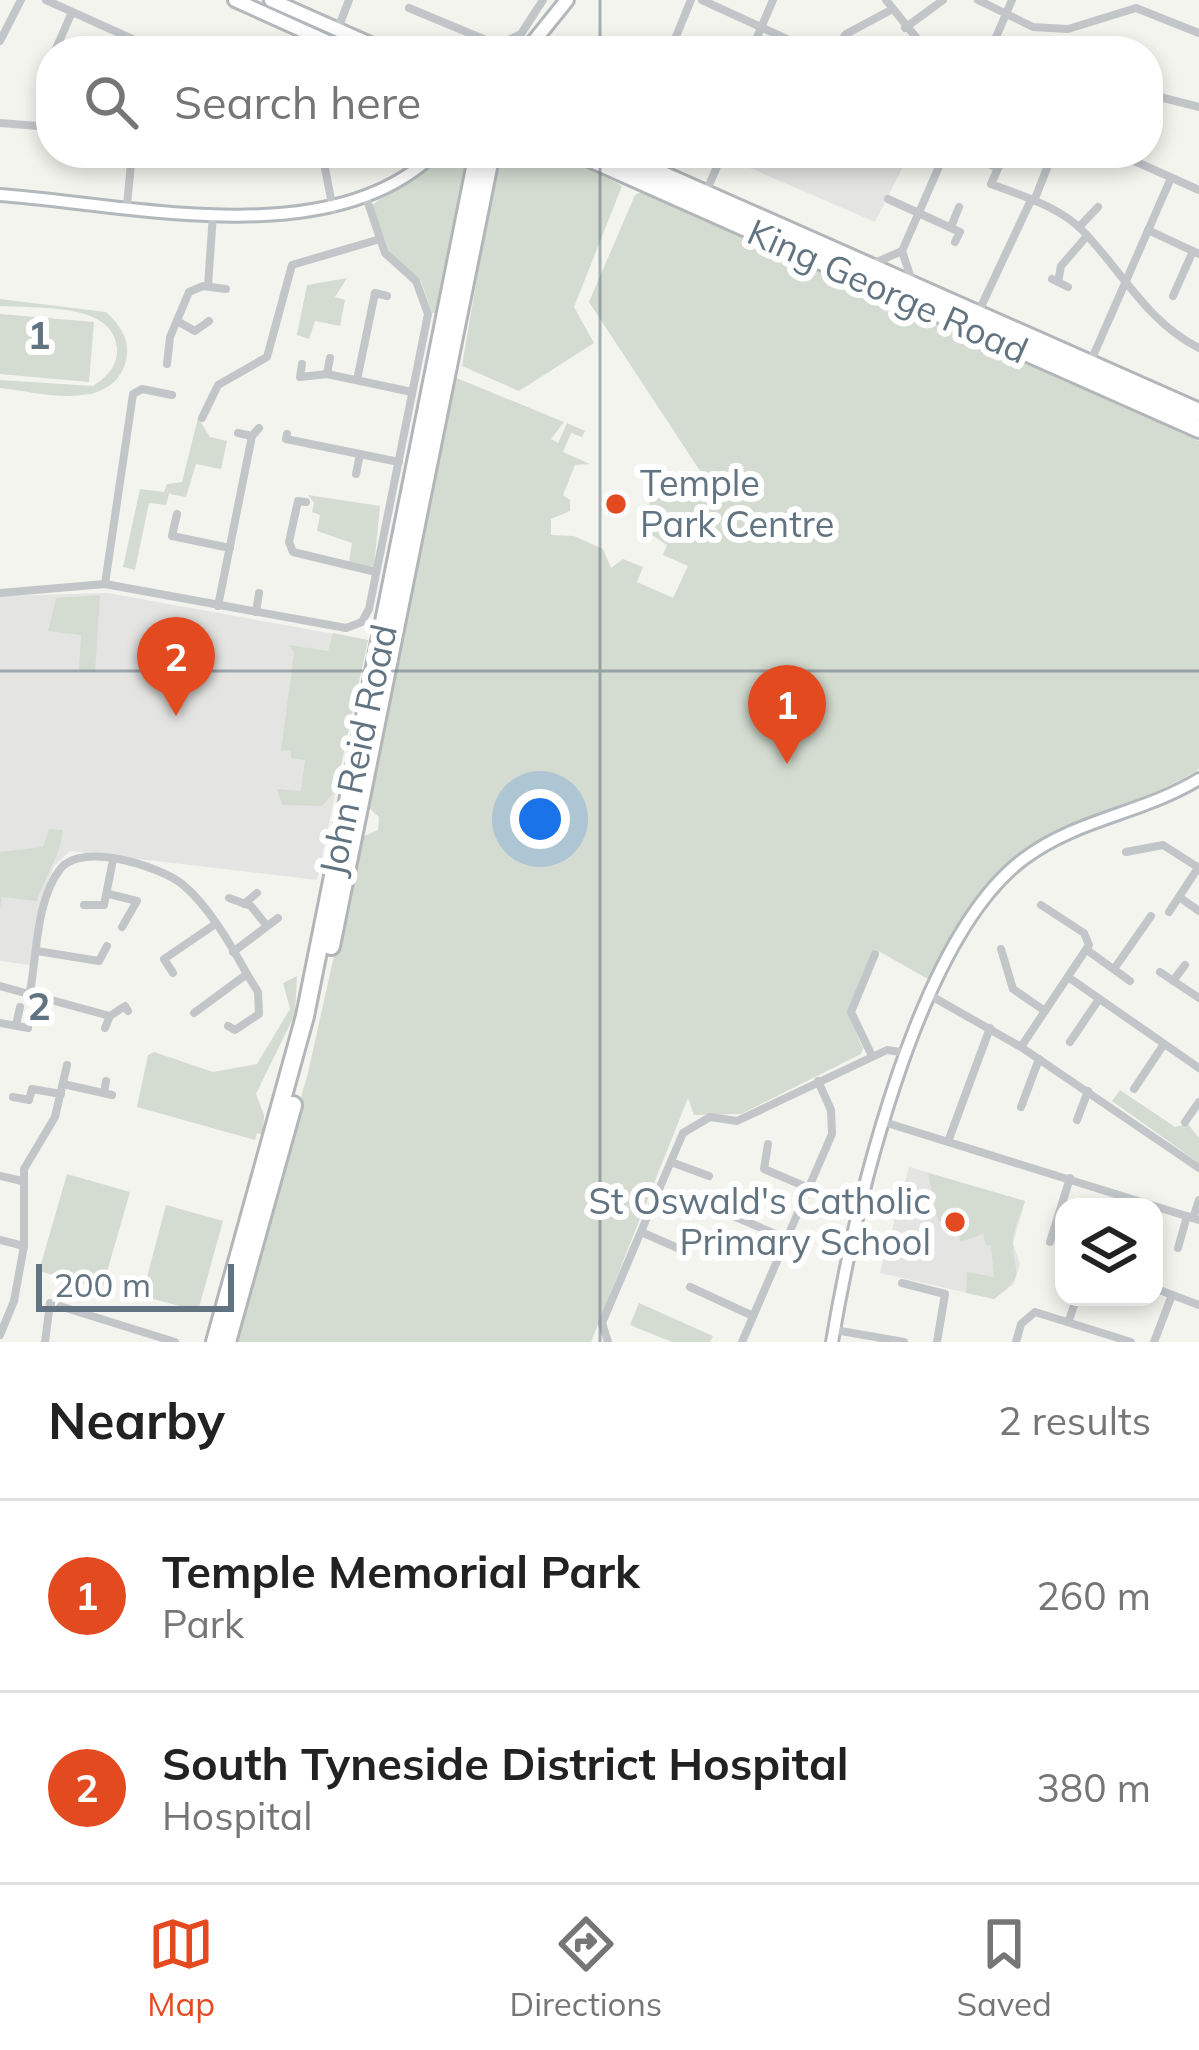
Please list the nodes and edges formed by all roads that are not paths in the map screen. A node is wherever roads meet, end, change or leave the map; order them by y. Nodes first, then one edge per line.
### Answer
1 (21, 0) edge
2 (46, 0) edge
3 (235, 0) edge
4 (271, 0) edge
5 (349, 0) edge
6 (419, 0) edge
7 (543, 0) edge
8 (567, 0) edge
9 (691, 0) edge
10 (702, 0) edge
11 (772, 0) edge
12 (944, 0) edge
13 (978, 0) edge
14 (1012, 0) edge
15 (889, 5) edge
16 (73, 12) junction
17 (1005, 16) junction
18 (760, 27) junction
19 (905, 28) junction
20 (338, 29) junction
21 (1199, 33) edge
22 (62, 36) edge
23 (125, 36) edge
24 (314, 36) edge
25 (335, 36) edge
26 (353, 36) edge
27 (476, 36) edge
28 (517, 36) edge
29 (538, 36) edge
30 (676, 36) edge
31 (757, 36) edge
32 (780, 36) edge
33 (845, 36) edge
34 (913, 36) edge
35 (996, 36) edge
36 (0, 41) edge
37 (1163, 98) edge
38 (1199, 107) edge
39 (0, 123) edge
40 (36, 126) edge
41 (131, 168) edge
42 (325, 168) edge
43 (420, 168) edge
44 (475, 168) edge
45 (488, 168) edge
46 (620, 168) edge
47 (642, 168) edge
48 (712, 168) edge
49 (938, 168) edge
50 (998, 168) edge
51 (1046, 168) edge
52 (1149, 168) edge
53 (1171, 178) junction
54 (1199, 190) edge
55 (0, 194) edge
56 (693, 194) junction
57 (366, 197) junction
58 (888, 199) dead end
59 (1032, 200) junction
60 (1087, 200) dead end
61 (127, 205) junction
62 (959, 207) dead end
63 (333, 209) junction
64 (919, 212) junction
65 (213, 213) junction
66 (951, 227) junction
67 (1079, 227) junction
68 (1148, 230) junction
69 (1087, 236) junction
70 (380, 239) junction
71 (956, 242) dead end
72 (902, 251) junction
73 (1196, 252) edge
74 (867, 272) junction
75 (1125, 282) junction
76 (1059, 283) dead end
77 (208, 286) junction
78 (226, 289) dead end
79 (909, 291) junction
80 (387, 296) dead end
81 (1173, 296) dead end
82 (978, 313) junction
83 (177, 321) junction
84 (209, 321) dead end
85 (1199, 348) edge
86 (330, 358) dead end
87 (167, 364) dead end
88 (302, 364) dead end
89 (1086, 371) junction
90 (326, 374) junction
91 (357, 380) junction
92 (203, 384) dead end
93 (212, 391) junction
94 (412, 392) junction
95 (172, 395) dead end
96 (1197, 404) edge
97 (202, 418) dead end
98 (322, 429) dead end
99 (1199, 429) edge
100 (238, 433) dead end
101 (287, 434) dead end
102 (318, 445) junction
103 (360, 454) junction
104 (399, 462) junction
105 (356, 474) dead end
106 (306, 502) dead end
107 (177, 514) dead end
108 (230, 548) junction
109 (376, 572) junction
110 (105, 584) junction
111 (260, 592) dead end
112 (0, 593) edge
113 (218, 606) junction
114 (256, 612) junction
115 (1199, 779) edge
116 (1126, 853) dead end
117 (113, 860) junction
118 (1199, 868) edge
119 (257, 893) dead end
120 (109, 894) junction
121 (1179, 897) junction
122 (229, 898) dead end
123 (244, 904) junction
124 (1041, 904) dead end
125 (84, 905) dead end
126 (1199, 910) edge
127 (1169, 912) dead end
128 (1151, 916) dead end
129 (278, 919) dead end
130 (214, 925) junction
131 (267, 926) junction
132 (122, 927) dead end
133 (107, 946) dead end
134 (1001, 949) dead end
135 (1087, 950) junction
136 (37, 951) junction
137 (233, 952) junction
138 (874, 954) dead end
139 (1185, 965) dead end
140 (1114, 969) junction
141 (1160, 972) dead end
142 (173, 973) dead end
143 (247, 974) junction
144 (1068, 977) junction
145 (1130, 981) dead end
146 (1173, 981) junction
147 (0, 986) edge
148 (30, 992) junction
149 (89, 995) dead end
150 (933, 997) junction
151 (1199, 998) edge
152 (1099, 999) junction
153 (78, 1005) junction
154 (20, 1007) dead end
155 (128, 1011) dead end
156 (1045, 1012) junction
157 (194, 1013) dead end
158 (110, 1016) junction
159 (0, 1022) edge
160 (16, 1025) junction
161 (228, 1026) dead end
162 (28, 1028) dead end
163 (105, 1028) dead end
164 (990, 1028) junction
165 (1070, 1042) dead end
166 (1165, 1044) junction
167 (1021, 1047) junction
168 (907, 1054) junction
169 (872, 1056) junction
170 (1039, 1059) junction
171 (1197, 1063) edge
172 (68, 1065) dead end
173 (106, 1081) dead end
174 (818, 1082) junction
175 (62, 1089) junction
176 (1134, 1089) dead end
177 (1088, 1091) junction
178 (13, 1097) dead end
179 (1199, 1102) edge
180 (1021, 1107) dead end
181 (1077, 1120) dead end
182 (884, 1122) junction
183 (1185, 1122) dead end
184 (949, 1139) junction
185 (768, 1144) dead end
186 (671, 1162) junction
187 (1199, 1168) edge
188 (0, 1176) edge
189 (709, 1176) dead end
190 (1070, 1178) junction
191 (22, 1180) junction
192 (809, 1188) junction
193 (1129, 1198) edge
194 (1199, 1200) edge
195 (1163, 1209) edge
196 (724, 1212) dead end
197 (1193, 1218) edge
198 (641, 1232) junction
199 (787, 1239) junction
200 (0, 1240) edge
201 (1050, 1242) dead end
202 (24, 1246) junction
203 (1178, 1248) dead end
204 (680, 1249) dead end
205 (691, 1287) dead end
206 (906, 1287) dead end
207 (1163, 1292) edge
208 (1172, 1295) junction
209 (1199, 1305) edge
210 (1074, 1306) edge
211 (753, 1316) junction
212 (1069, 1320) junction
213 (0, 1335) edge
214 (833, 1336) edge
215 (45, 1342) edge
216 (175, 1342) edge
217 (215, 1342) edge
218 (227, 1342) edge
219 (608, 1342) edge
220 (742, 1342) edge
221 (899, 1342) edge
222 (937, 1342) edge
223 (1016, 1342) edge
224 (1131, 1342) edge
225 (1154, 1342) edge

1 - 36 street
2 - 16 street
3 - 24 main road
4 - 20 main road
5 - 20 street
6 - 27 street
7 - 28 street
8 - 29 main road
9 - 30 street
10 - 18 street
11 - 18 street
12 - 19 street
13 - 17 street
14 - 17 street
15 - 19 street
15 - 33 street
16 - 22 street
16 - 23 street
17 - 21 street
17 - 35 street
18 - 31 street
18 - 32 street
19 - 34 street
20 - 25 street
20 - 26 main road
37 - 38 street
39 - 40 street
41 - 61 street
42 - 63 street
43 - 57 street
44 - 217 highway, John Reid Road
45 - 218 highway, John Reid Road
46 - 56 highway, King George Road
47 - 56 highway, King George Road
48 - 56 street
49 - 64 street
50 - 59 street
51 - 59 street
52 - 53 street
53 - 54 street
53 - 68 street
55 - 61 street
56 - 74 highway, King George Road
57 - 63 street
57 - 70 street
58 - 64 street
59 - 67 street
59 - 82 street
60 - 67 street
61 - 65 street
62 - 66 street
63 - 65 street
64 - 66 street
64 - 72 street
65 - 77 street
66 - 71 street
67 - 69 street
68 - 73 street
68 - 75 street
69 - 75 street
69 - 76 street
70 - 93 street
70 - 94 street
72 - 74 street
72 - 79 street
73 - 81 street
74 - 79 highway, King George Road
75 - 85 street
75 - 89 street
77 - 78 street
77 - 83 street
79 - 82 highway, King George Road
79 - 89 highway, King George Road
80 - 91 street
82 - 89 highway, King George Road
83 - 84 street
83 - 87 street
86 - 90 street
88 - 90 street
89 - 96 highway, King George Road
89 - 99 highway, King George Road
90 - 91 street
91 - 94 street
92 - 93 street
93 - 97 street
94 - 104 street
95 - 110 street
98 - 102 street
100 - 108 street
101 - 102 street
102 - 103 street
103 - 104 street
103 - 105 street
104 - 109 street
106 - 109 street
107 - 108 street
108 - 113 street
109 - 114 street
110 - 112 street
110 - 113 street
111 - 114 street
113 - 114 street
115 - 150 street
116 - 118 street
117 - 120 street
117 - 130 street
117 - 136 street
118 - 121 street
119 - 123 street
120 - 125 street
120 - 132 street
121 - 126 street
121 - 127 street
122 - 123 street
123 - 131 street
124 - 135 street
128 - 140 street
129 - 131 street
130 - 137 street
130 - 142 street
131 - 137 street
133 - 136 street
134 - 156 street
135 - 140 street
135 - 144 street
136 - 148 street
137 - 143 street
138 - 169 street
139 - 146 street
140 - 145 street
141 - 146 street
143 - 157 street
143 - 161 street
144 - 152 street
144 - 156 street
146 - 151 street
147 - 148 street
148 - 153 street
149 - 153 street
150 - 164 street
150 - 168 street
152 - 165 street
152 - 166 street
153 - 158 street
154 - 160 street
155 - 158 street
156 - 167 street
158 - 163 street
159 - 160 street
160 - 162 street
164 - 167 street
164 - 184 street
166 - 171 street
166 - 176 street
167 - 170 street
168 - 169 street
168 - 182 street
169 - 174 street
170 - 177 street
170 - 180 street
172 - 175 street
173 - 175 street
174 - 186 street
174 - 192 street
175 - 178 street
175 - 191 street
177 - 181 street
177 - 187 street
179 - 183 street
182 - 184 street
182 - 214 street
184 - 190 street
185 - 192 street
186 - 189 street
186 - 198 street
188 - 191 street
190 - 193 street
190 - 201 street
191 - 202 street
192 - 199 street
194 - 197 street
195 - 197 street
196 - 199 street
197 - 203 street
198 - 204 street
198 - 219 street
199 - 211 street
200 - 202 street
202 - 213 street
205 - 211 street
206 - 222 street
207 - 208 street
208 - 209 street
208 - 225 street
210 - 212 street
211 - 220 street
212 - 223 street
212 - 224 street
214 - 221 street
215 - 216 street

